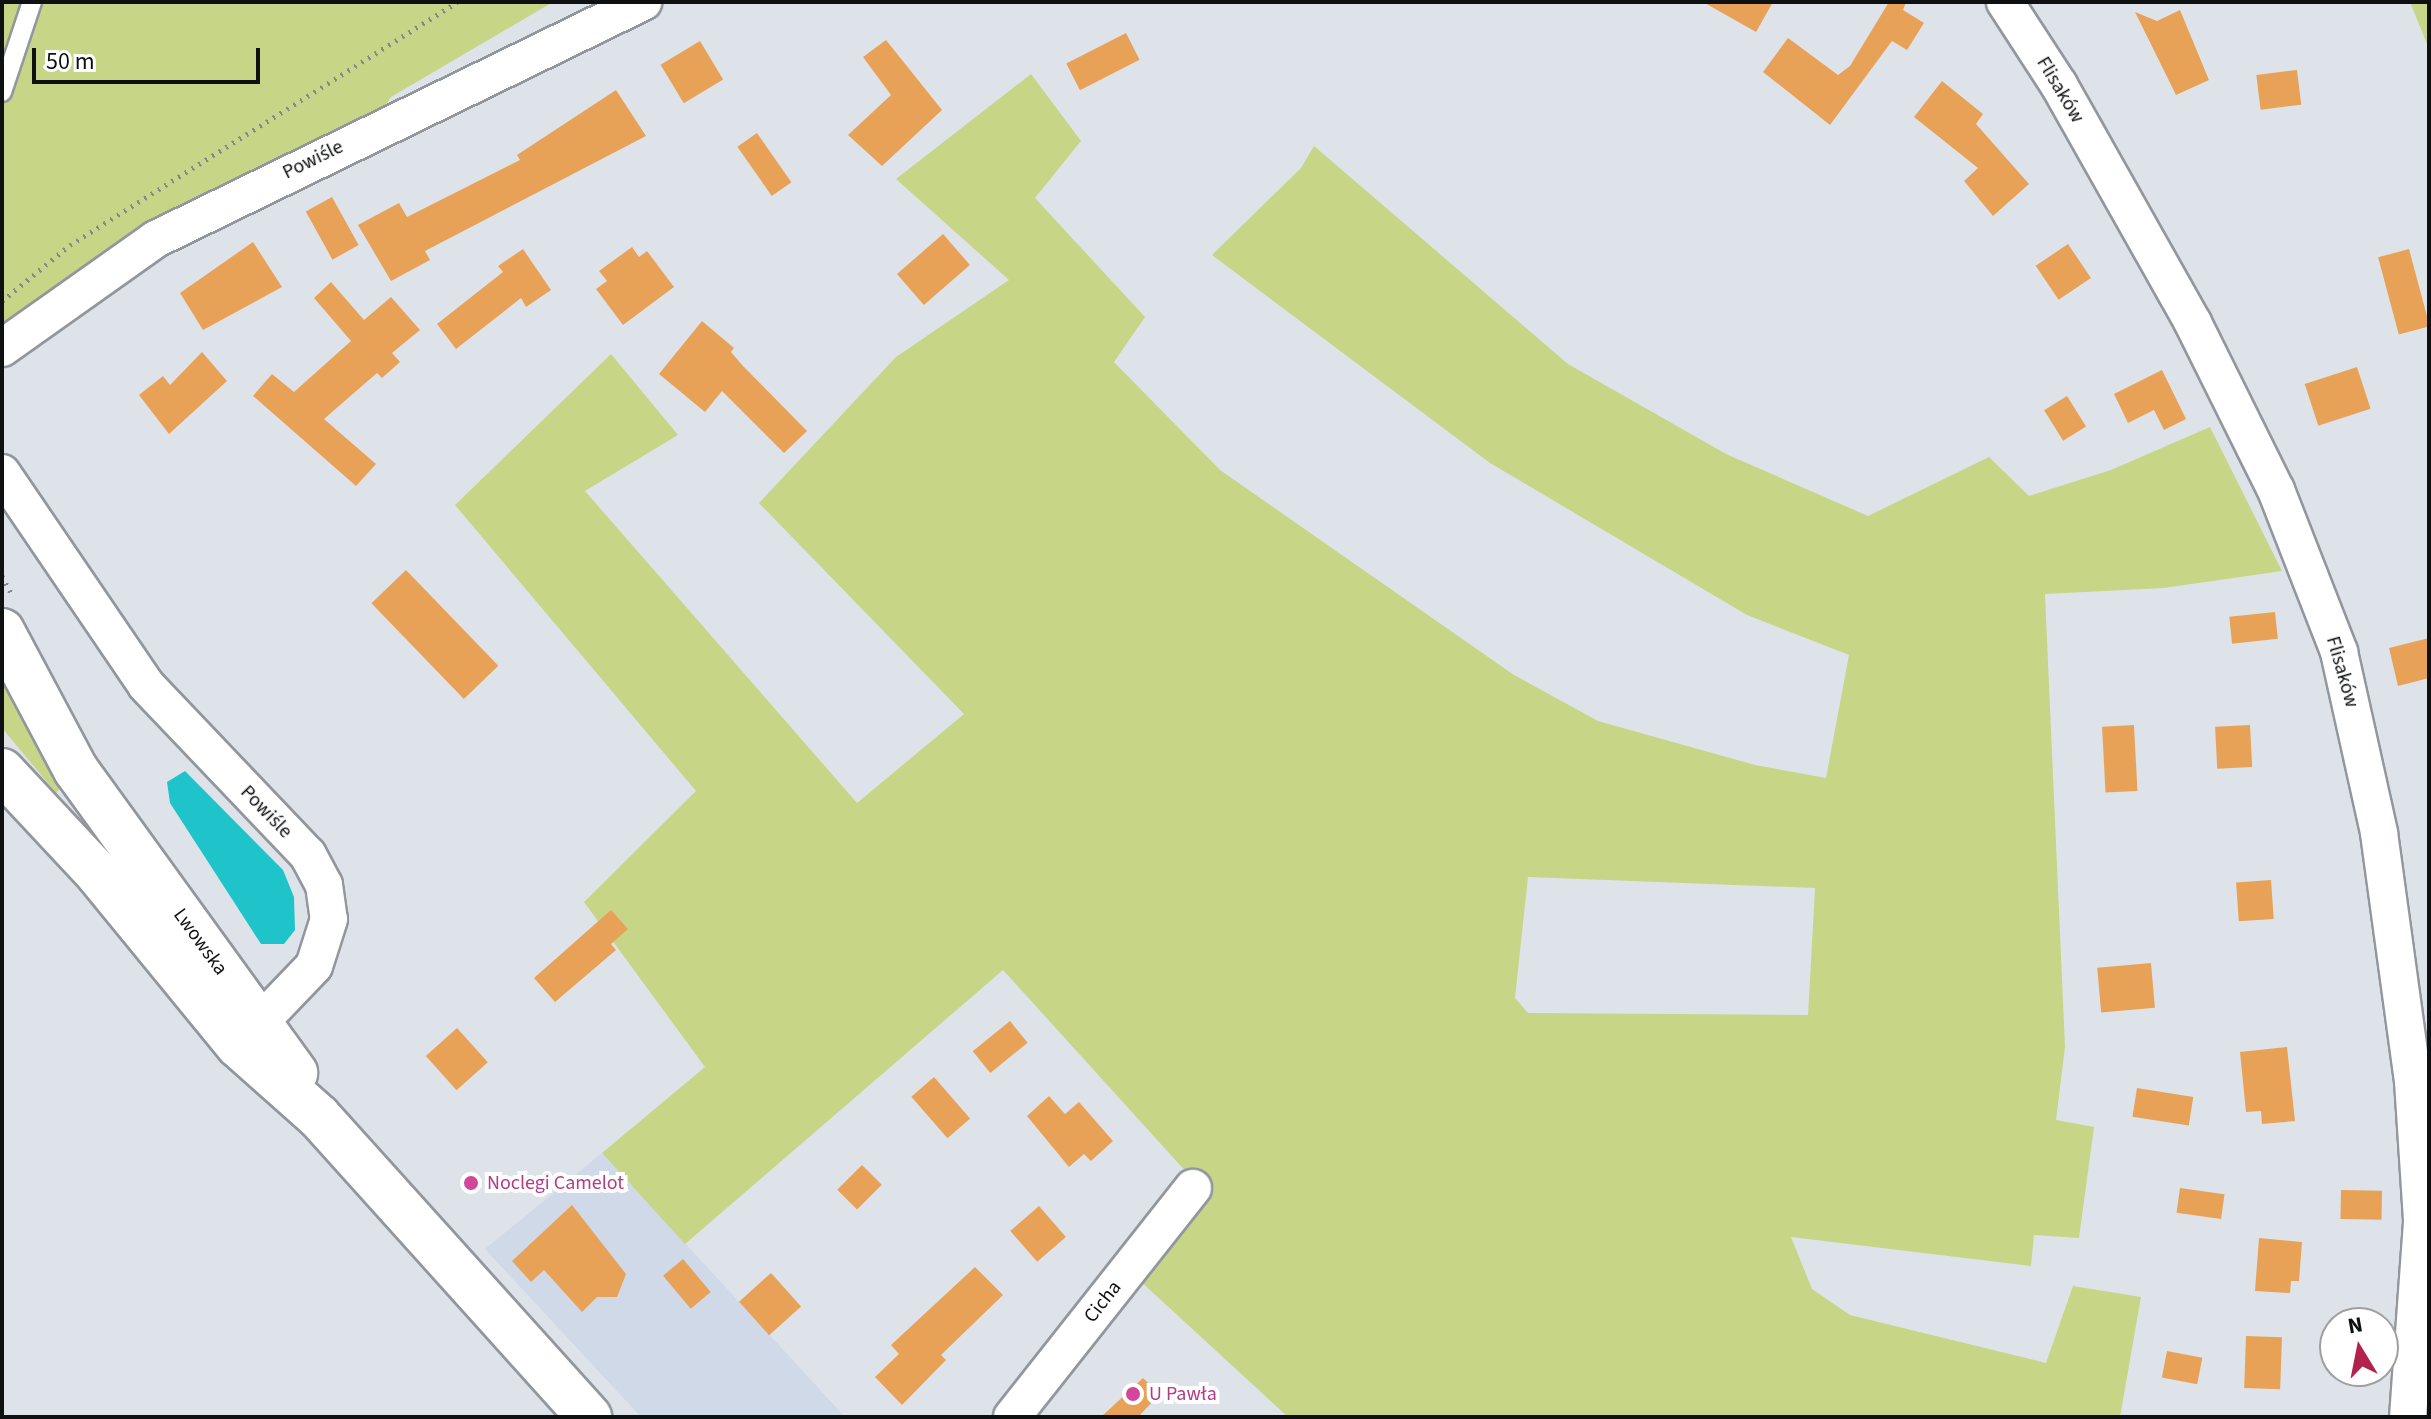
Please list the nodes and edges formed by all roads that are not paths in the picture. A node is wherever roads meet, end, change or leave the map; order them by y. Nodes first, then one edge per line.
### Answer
1 (32, 2) edge
2 (643, 2) edge
3 (2005, 2) edge
4 (2, 92) edge
5 (2, 348) edge
6 (2, 473) edge
7 (2, 631) edge
8 (76, 770) junction
9 (2, 771) edge
10 (98, 874) junction
11 (249, 1034) junction
12 (1193, 1188) dead end
13 (589, 1417) edge
14 (1012, 1417) edge
15 (2408, 1417) edge

1 - 4 lane
2 - 5 street, Powiśle
3 - 15 street, Flisaków
6 - 11 street, Powiśle
7 - 8 main road, Lwowska
8 - 10 main road, Lwowska
8 - 11 main road, Lwowska
9 - 10 main road, Lwowska
10 - 11 main road, Lwowska
11 - 13 main road, Lwowska
12 - 14 street, Cicha

